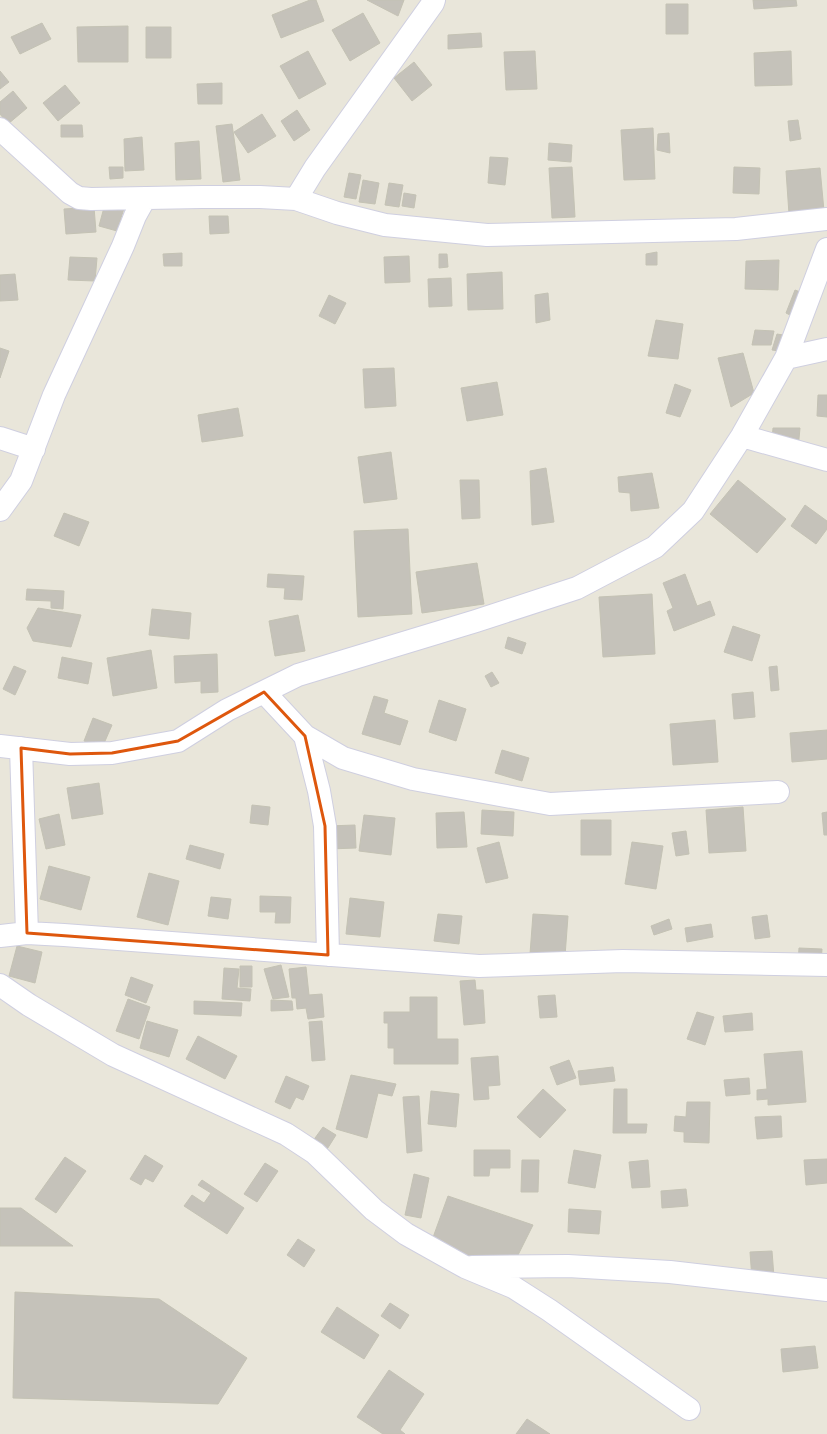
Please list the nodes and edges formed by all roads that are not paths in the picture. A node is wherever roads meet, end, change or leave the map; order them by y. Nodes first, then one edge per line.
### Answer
1 (434, 0) edge
2 (0, 129) edge
3 (145, 198) junction
4 (296, 198) junction
5 (827, 219) edge
6 (827, 249) edge
7 (827, 349) edge
8 (786, 358) junction
9 (742, 436) junction
10 (0, 438) edge
11 (34, 449) junction
12 (827, 460) edge
13 (0, 510) edge
14 (264, 692) junction
15 (305, 736) junction
16 (10, 747) edge
17 (778, 792) dead end
18 (27, 933) junction
19 (0, 936) edge
20 (328, 955) junction
21 (827, 965) edge
22 (0, 985) edge
23 (465, 1267) junction
24 (827, 1290) edge
25 (689, 1409) dead end

1 - 4 street
2 - 3 street
3 - 4 street
3 - 11 street
4 - 5 street
6 - 8 street
7 - 8 street
8 - 9 street
9 - 12 street
9 - 14 street
10 - 11 street
11 - 13 street
14 - 15 street
14 - 16 street
15 - 17 street
15 - 20 street
16 - 18 street
18 - 19 street
18 - 20 street
20 - 21 street
22 - 23 street
23 - 24 street
23 - 25 street

